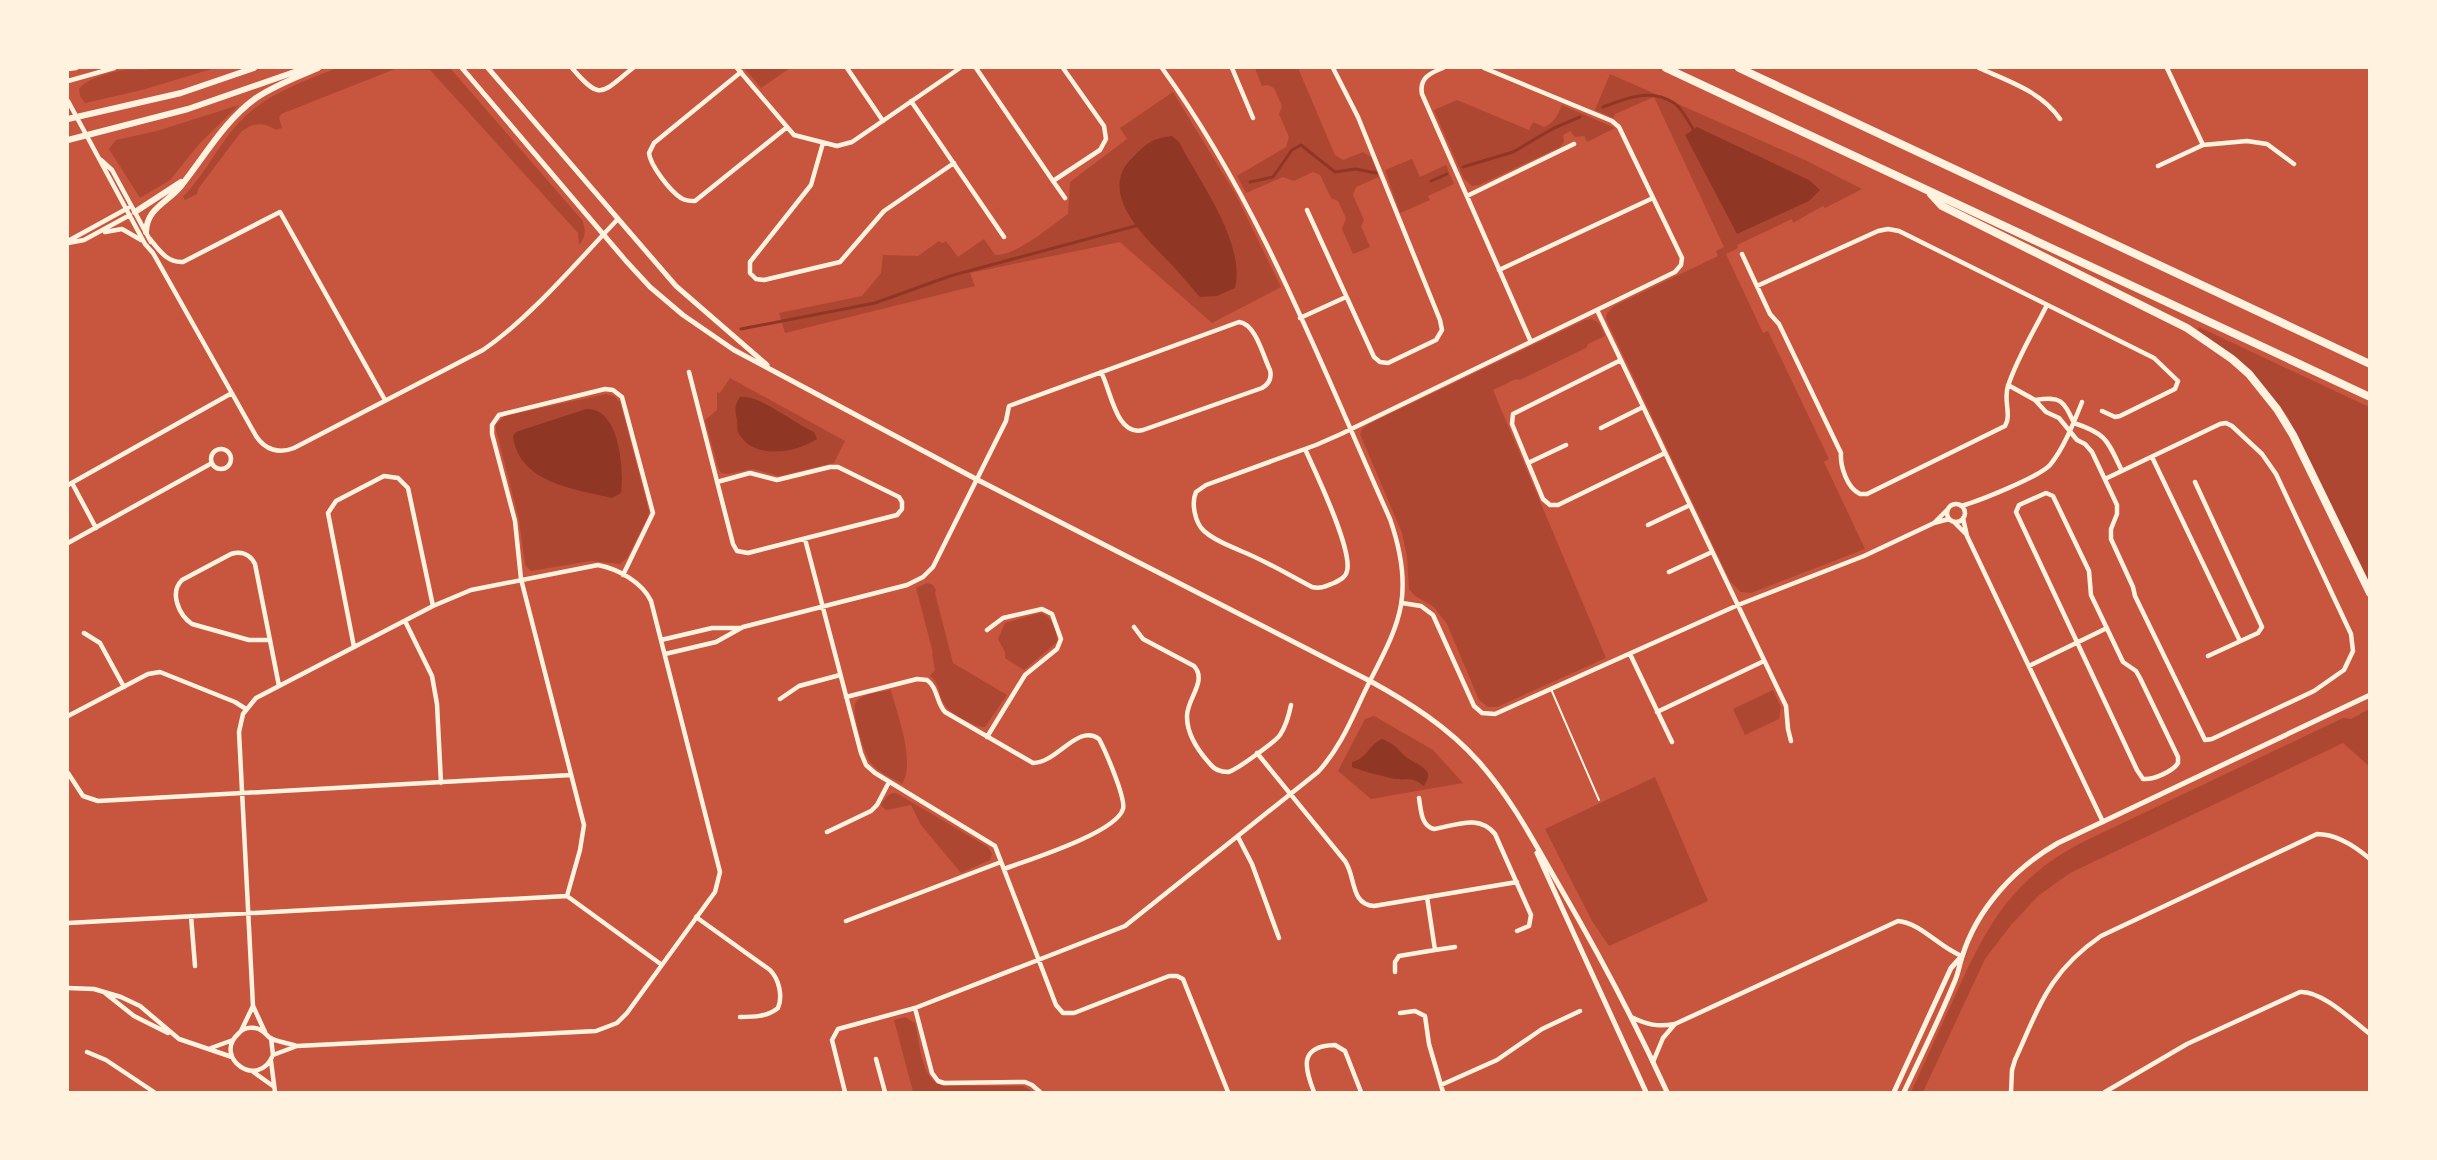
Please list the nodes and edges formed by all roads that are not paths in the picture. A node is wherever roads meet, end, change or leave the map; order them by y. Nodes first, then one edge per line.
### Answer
1 (75, 68) edge
2 (114, 68) edge
3 (254, 68) edge
4 (306, 68) edge
5 (318, 68) edge
6 (462, 68) edge
7 (488, 68) edge
8 (572, 68) edge
9 (633, 68) edge
10 (737, 68) edge
11 (847, 68) edge
12 (960, 68) edge
13 (976, 68) edge
14 (1063, 68) edge
15 (1162, 68) edge
16 (1232, 68) edge
17 (1334, 68) edge
18 (1440, 68) edge
19 (1484, 68) edge
20 (1666, 68) edge
21 (1739, 68) edge
22 (1979, 68) edge
23 (2001, 68) edge
24 (2167, 68) edge
25 (68, 69) edge
26 (741, 72) junction
27 (1997, 76) junction
28 (68, 81) edge
29 (68, 101) edge
30 (911, 101) junction
31 (1253, 118) dead end
32 (68, 119) edge
33 (2060, 119) dead end
34 (883, 121) junction
35 (786, 128) junction
36 (68, 140) edge
37 (823, 143) junction
38 (1574, 144) dead end
39 (2203, 145) junction
40 (99, 158) junction
41 (954, 163) junction
42 (2294, 164) dead end
43 (2158, 166) dead end
44 (190, 173) junction
45 (1053, 181) junction
46 (1929, 192) junction
47 (1467, 196) junction
48 (1065, 198) dead end
49 (1653, 198) junction
50 (125, 208) junction
51 (1307, 210) dead end
52 (132, 212) junction
53 (617, 220) junction
54 (96, 234) junction
55 (603, 235) junction
56 (148, 236) junction
57 (1004, 237) dead end
58 (68, 242) edge
59 (145, 244) junction
60 (153, 253) junction
61 (1742, 254) dead end
62 (1499, 270) junction
63 (1757, 286) junction
64 (1346, 297) junction
65 (2047, 305) junction
66 (1597, 310) junction
67 (1300, 318) junction
68 (1531, 342) junction
69 (1621, 360) junction
70 (2370, 364) edge
71 (688, 372) dead end
72 (1101, 372) junction
73 (777, 374) junction
74 (2008, 385) junction
75 (232, 393) junction
76 (2370, 397) edge
77 (385, 400) junction
78 (2035, 400) junction
79 (2082, 402) dead end
80 (1643, 407) junction
81 (2102, 411) dead end
82 (2074, 423) junction
83 (1349, 428) junction
84 (1601, 428) dead end
85 (2069, 431) junction
86 (1566, 445) dead end
87 (1305, 449) junction
88 (1665, 453) junction
89 (2152, 456) junction
90 (1528, 463) junction
91 (213, 464) junction
92 (2122, 471) junction
93 (976, 479) junction
94 (2105, 479) junction
95 (717, 482) junction
96 (2195, 482) dead end
97 (70, 484) edge
98 (1977, 502) junction
99 (1690, 505) junction
100 (1962, 506) junction
101 (1947, 509) junction
102 (1964, 516) junction
103 (1951, 520) junction
104 (1934, 523) junction
105 (1648, 525) dead end
106 (96, 528) junction
107 (1967, 536) junction
108 (805, 539) junction
109 (68, 543) edge
110 (1712, 552) junction
111 (1669, 572) dead end
112 (622, 575) junction
113 (521, 579) junction
114 (2370, 593) edge
115 (1402, 603) junction
116 (1737, 605) junction
117 (433, 606) junction
118 (823, 607) junction
119 (405, 621) junction
120 (743, 627) junction
121 (1134, 627) dead end
122 (2107, 628) junction
123 (987, 630) dead end
124 (694, 632) junction
125 (84, 633) dead end
126 (661, 639) junction
127 (270, 640) junction
128 (2240, 641) junction
129 (2077, 643) junction
130 (698, 646) junction
131 (354, 647) junction
132 (665, 654) junction
133 (1630, 654) junction
134 (2208, 656) dead end
135 (1764, 661) junction
136 (2029, 666) junction
137 (840, 675) junction
138 (1370, 681) junction
139 (279, 686) junction
140 (124, 687) junction
141 (1551, 689) junction
142 (2370, 695) edge
143 (846, 697) junction
144 (780, 699) dead end
145 (1291, 705) dead end
146 (246, 709) junction
147 (1657, 712) junction
148 (68, 716) edge
149 (987, 737) junction
150 (1791, 741) dead end
151 (1672, 742) dead end
152 (1257, 753) junction
153 (68, 773) edge
154 (571, 775) junction
155 (889, 782) junction
156 (441, 783) junction
157 (241, 793) junction
158 (1292, 794) junction
159 (1419, 798) dead end
160 (1599, 800) dead end
161 (1523, 822) junction
162 (2103, 822) junction
163 (827, 832) dead end
164 (1238, 837) junction
165 (2370, 859) edge
166 (1001, 862) junction
167 (1004, 869) junction
168 (1517, 882) junction
169 (567, 896) junction
170 (1427, 897) junction
171 (248, 912) junction
172 (191, 916) junction
173 (696, 917) junction
174 (846, 921) dead end
175 (68, 923) edge
176 (1517, 932) dead end
177 (1279, 938) dead end
178 (1455, 947) dead end
179 (1435, 950) junction
180 (1962, 956) junction
181 (1040, 960) junction
182 (662, 965) junction
183 (195, 966) dead end
184 (1395, 972) dead end
185 (68, 990) edge
186 (103, 991) junction
187 (253, 1006) junction
188 (915, 1008) junction
189 (1580, 1011) dead end
190 (1400, 1013) dead end
191 (740, 1017) dead end
192 (1631, 1017) junction
193 (1676, 1024) junction
194 (241, 1031) junction
195 (265, 1032) junction
196 (171, 1034) junction
197 (2370, 1034) edge
198 (270, 1038) junction
199 (233, 1040) junction
200 (297, 1046) junction
201 (211, 1048) junction
202 (87, 1052) dead end
203 (232, 1057) junction
204 (272, 1058) junction
205 (876, 1059) dead end
206 (1653, 1062) junction
207 (252, 1071) junction
208 (1441, 1085) junction
209 (273, 1086) junction
210 (154, 1092) edge
211 (276, 1092) edge
212 (845, 1092) edge
213 (885, 1092) edge
214 (1040, 1092) edge
215 (1228, 1092) edge
216 (1314, 1092) edge
217 (1361, 1092) edge
218 (1443, 1092) edge
219 (1646, 1092) edge
220 (1667, 1092) edge
221 (1894, 1092) edge
222 (1904, 1092) edge
223 (2011, 1092) edge
224 (2104, 1092) edge

1 - 25 street
2 - 28 street
3 - 32 main road
4 - 36 main road
5 - 44 main road
6 - 55 street
7 - 53 street
8 - 9 street
10 - 26 street
11 - 34 street
12 - 30 street
13 - 45 street
14 - 45 street
15 - 67 street
16 - 31 street
17 - 64 street
18 - 47 street
19 - 49 street
20 - 46 highway
21 - 70 highway
22 - 27 street
23 - 27 street
24 - 39 street
26 - 35 street
26 - 35 street
27 - 33 street
29 - 40 street
30 - 34 street
30 - 41 street
34 - 37 street
35 - 37 street
37 - 41 street
38 - 47 street
39 - 42 street
39 - 43 street
40 - 50 street
40 - 52 street
41 - 57 street
44 - 52 main road
44 - 56 main road
45 - 48 street
46 - 76 highway
46 - 114 highway
47 - 62 street
49 - 62 street
49 - 66 street
50 - 52 street
50 - 58 street
51 - 64 street
52 - 54 street
52 - 56 street
52 - 59 street
53 - 55 street
53 - 73 street
54 - 58 street
54 - 59 street
55 - 73 street
55 - 77 street
56 - 60 street
56 - 77 street
59 - 60 street
60 - 75 street
61 - 63 street
62 - 68 street
63 - 65 street
63 - 74 street
64 - 67 street
65 - 74 street
65 - 81 street
66 - 68 street
66 - 69 street
67 - 83 street
68 - 83 street
69 - 80 street
69 - 90 street
71 - 95 street
72 - 72 street
72 - 93 street
73 - 93 street
74 - 78 street
75 - 77 street
75 - 97 street
78 - 82 street
78 - 85 street
79 - 82 street
80 - 84 street
80 - 88 street
82 - 85 street
82 - 92 street
83 - 87 street
83 - 115 street
85 - 94 street
85 - 98 street
86 - 90 street
87 - 87 street
88 - 90 street
88 - 99 street
89 - 92 street
89 - 94 street
89 - 128 street
91 - 91 street
91 - 106 street
92 - 94 street
93 - 118 street
93 - 138 street
95 - 108 street
95 - 108 street
96 - 128 street
97 - 106 street
98 - 100 street
98 - 102 street
99 - 105 street
99 - 110 street
100 - 101 street
100 - 102 street
101 - 103 street
101 - 104 street
102 - 103 street
102 - 107 street
103 - 104 street
103 - 107 street
104 - 116 street
106 - 109 street
107 - 136 street
108 - 118 street
110 - 111 street
110 - 116 street
112 - 113 street
112 - 113 street
112 - 126 street
113 - 117 street
113 - 154 street
115 - 138 street
115 - 141 street
116 - 133 street
116 - 135 street
117 - 119 street
117 - 131 street
118 - 120 street
118 - 137 street
119 - 131 street
119 - 156 street
120 - 124 street
120 - 130 street
121 - 152 street
122 - 129 street
122 - 129 street
122 - 129 street
123 - 149 street
124 - 126 street
124 - 130 street
125 - 140 street
126 - 132 street
127 - 127 street
127 - 139 street
128 - 134 street
129 - 136 street
130 - 132 street
131 - 139 street
132 - 173 street
133 - 141 street
133 - 147 street
135 - 147 street
135 - 150 street
136 - 162 street
137 - 143 street
137 - 144 street
138 - 158 street
138 - 161 street
139 - 146 street
140 - 146 street
140 - 148 street
141 - 160 lane
142 - 162 street
143 - 149 street
143 - 155 street
145 - 152 street
146 - 157 street
147 - 151 street
149 - 167 street
152 - 158 street
153 - 157 street
154 - 156 street
154 - 169 street
155 - 163 street
155 - 166 street
156 - 157 street
157 - 171 street
158 - 164 street
158 - 170 street
159 - 168 street
161 - 192 street
161 - 219 street
162 - 180 street
164 - 177 street
164 - 181 street
165 - 223 street
166 - 167 street
166 - 174 street
167 - 181 street
168 - 170 street
168 - 176 street
169 - 171 street
169 - 182 street
170 - 179 street
171 - 172 street
171 - 187 street
172 - 175 street
172 - 183 street
173 - 182 street
173 - 191 street
178 - 179 street
179 - 184 street
180 - 193 street
180 - 221 street
180 - 222 street
181 - 188 street
181 - 215 street
182 - 200 street
185 - 186 street
186 - 196 street
186 - 196 street
187 - 194 street
187 - 195 street
188 - 212 street
188 - 214 street
189 - 208 street
190 - 208 street
192 - 193 street
192 - 206 street
193 - 206 street
194 - 195 street
194 - 199 street
195 - 198 street
196 - 201 street
197 - 224 street
198 - 200 street
198 - 204 street
199 - 201 street
199 - 203 street
200 - 204 street
201 - 203 street
202 - 210 street
203 - 207 street
204 - 207 street
204 - 209 street
205 - 213 street
206 - 220 street
207 - 209 street
208 - 218 street
209 - 211 street
216 - 217 street

